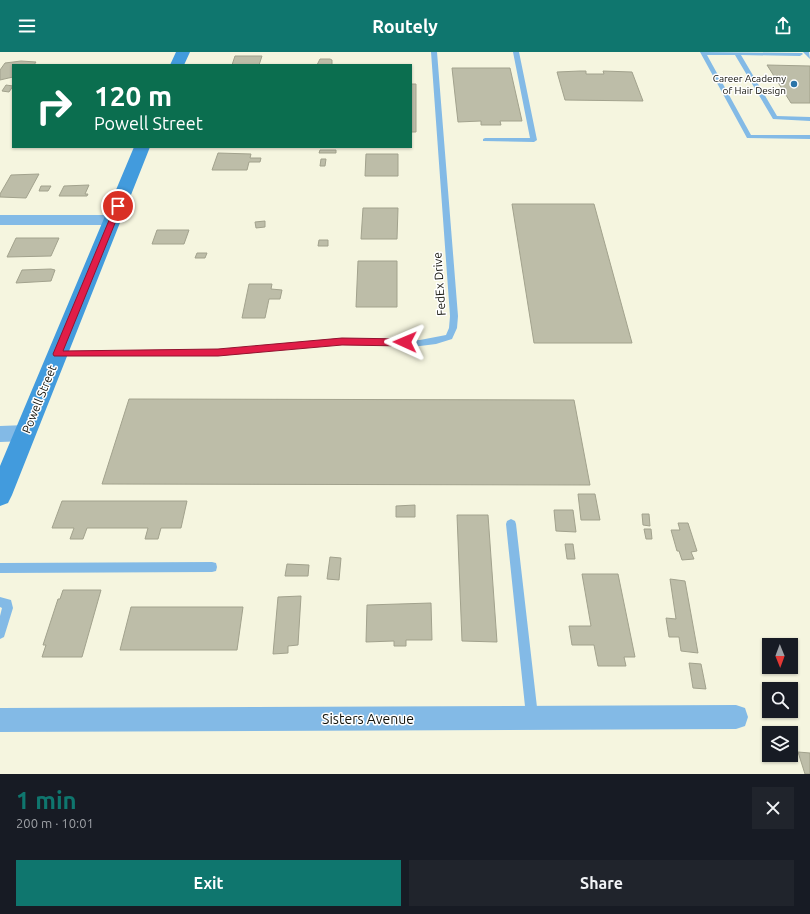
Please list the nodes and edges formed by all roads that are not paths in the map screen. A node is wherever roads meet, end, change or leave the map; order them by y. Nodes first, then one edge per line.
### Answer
1 (183, 52) edge
2 (434, 52) edge
3 (516, 52) edge
4 (703, 52) edge
5 (806, 52) edge
6 (737, 53) junction
7 (800, 54) dead end
8 (810, 57) edge
9 (177, 64) edge
10 (810, 119) edge
11 (810, 137) edge
12 (485, 140) dead end
13 (142, 148) edge
14 (0, 220) edge
15 (112, 220) junction
16 (58, 354) junction
17 (0, 434) edge
18 (26, 434) junction
19 (0, 495) edge
20 (511, 524) dead end
21 (212, 567) dead end
22 (0, 568) edge
23 (0, 602) edge
24 (0, 633) edge
25 (736, 717) dead end
26 (532, 718) junction
27 (0, 720) edge

1 - 9 street
2 - 16 lane, FedEx Drive
3 - 12 lane
4 - 6 lane
4 - 11 lane
5 - 8 lane
6 - 7 lane
6 - 10 lane
13 - 15 street, Powell Street
14 - 15 street
15 - 16 street, Powell Street
16 - 18 street, Powell Street
17 - 18 street
18 - 19 street, Powell Street
20 - 26 lane
21 - 22 lane
23 - 24 lane
25 - 26 street, Sisters Avenue
26 - 27 street, Sisters Avenue

